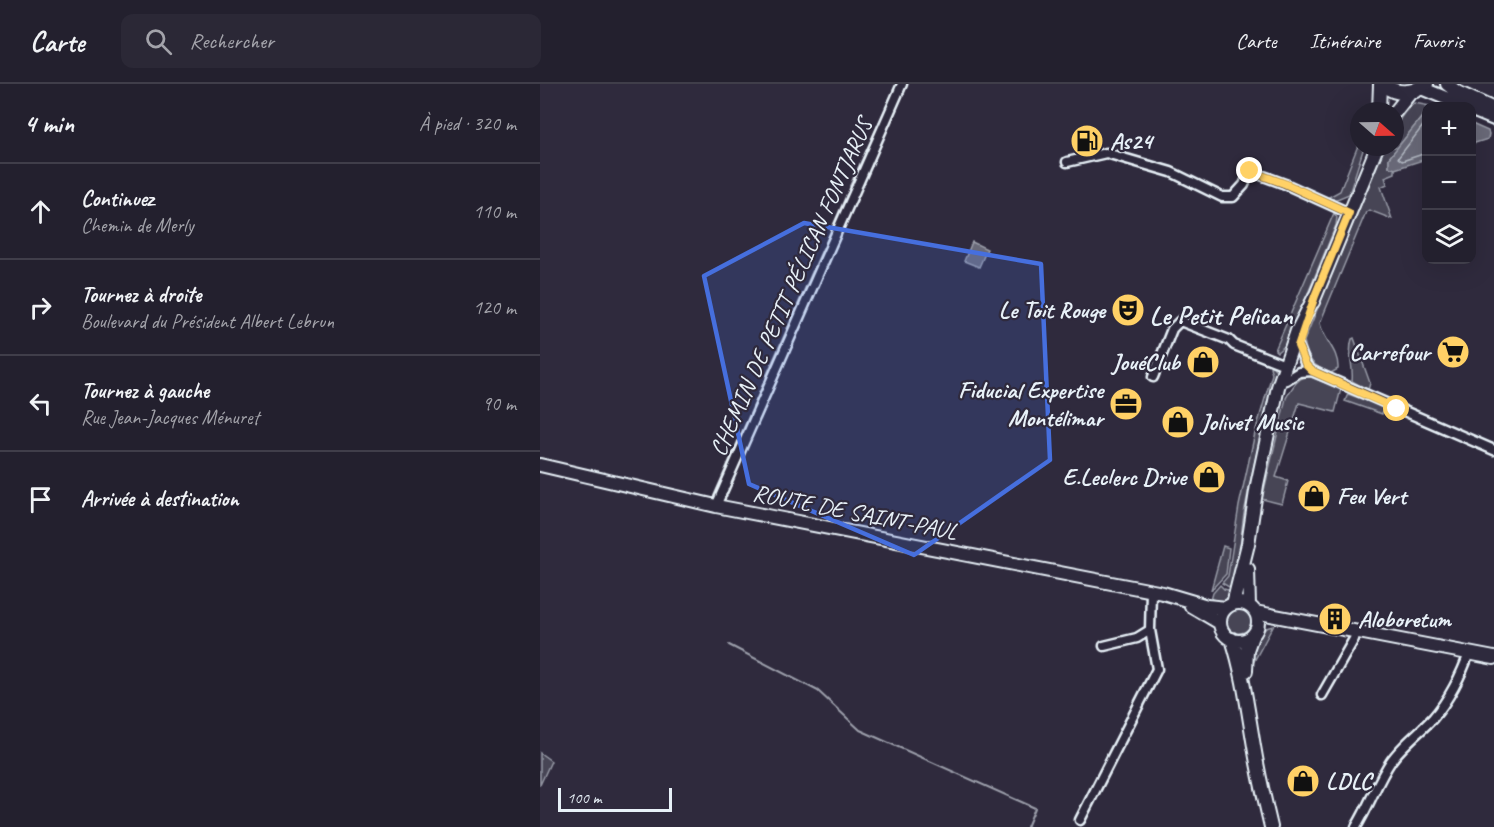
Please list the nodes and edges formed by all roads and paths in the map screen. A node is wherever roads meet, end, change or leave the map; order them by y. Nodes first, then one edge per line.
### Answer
1 (902, 84) edge
2 (1381, 84) edge
3 (1447, 84) edge
4 (1419, 88) edge
5 (1380, 102) edge
6 (1455, 102) edge
7 (1404, 103) edge
8 (1494, 109) edge
9 (1476, 112) edge
10 (1494, 119) edge
11 (1367, 156) edge
12 (1373, 156) edge
13 (1067, 162) dead end
14 (1354, 201) junction
15 (1349, 213) junction
16 (1315, 296) junction
17 (1298, 346) junction
18 (1285, 365) junction
19 (1312, 371) junction
20 (1154, 377) dead end
21 (1286, 380) junction
22 (1273, 413) junction
23 (1494, 450) edge
24 (540, 465) edge
25 (716, 506) junction
26 (1248, 544) junction
27 (1157, 592) junction
28 (1229, 606) junction
29 (1252, 609) junction
30 (1293, 620) junction
31 (1220, 623) junction
32 (1150, 630) junction
33 (1254, 632) junction
34 (1356, 632) junction
35 (1232, 639) junction
36 (1104, 646) dead end
37 (1469, 653) junction
38 (1494, 658) edge
39 (1322, 695) dead end
40 (1248, 705) junction
41 (1080, 820) dead end
42 (1271, 827) edge
43 (1356, 827) edge

1 - 25 street, CHEMIN DE PETIT PÉLICAN FONTJARUS
2 - 4 main road
2 - 5 main road
3 - 8 main road
4 - 6 main road
4 - 7 main road
9 - 10 main road
11 - 14 main road
12 - 14 main road
13 - 15 street
14 - 15 main road
15 - 16 main road
16 - 17 main road
16 - 18 main road
17 - 19 street
17 - 21 main road
18 - 20 street
18 - 22 main road
19 - 21 street
19 - 23 street
21 - 22 main road
22 - 26 main road
24 - 25 main road, ROUTE DE SAINT-PAUL
25 - 27 main road, ROUTE DE SAINT-PAUL
26 - 28 main road
26 - 29 main road
27 - 28 main road, ROUTE DE SAINT-PAUL
27 - 31 main road, ROUTE DE SAINT-PAUL
27 - 32 street
28 - 29 main road
28 - 31 main road
29 - 30 main road
29 - 33 main road
30 - 33 main road
30 - 34 main road
31 - 35 main road
32 - 36 street
32 - 41 street
33 - 35 main road
33 - 40 main road
34 - 37 main road
34 - 39 street
35 - 40 main road
37 - 38 main road
37 - 43 street
40 - 42 main road

